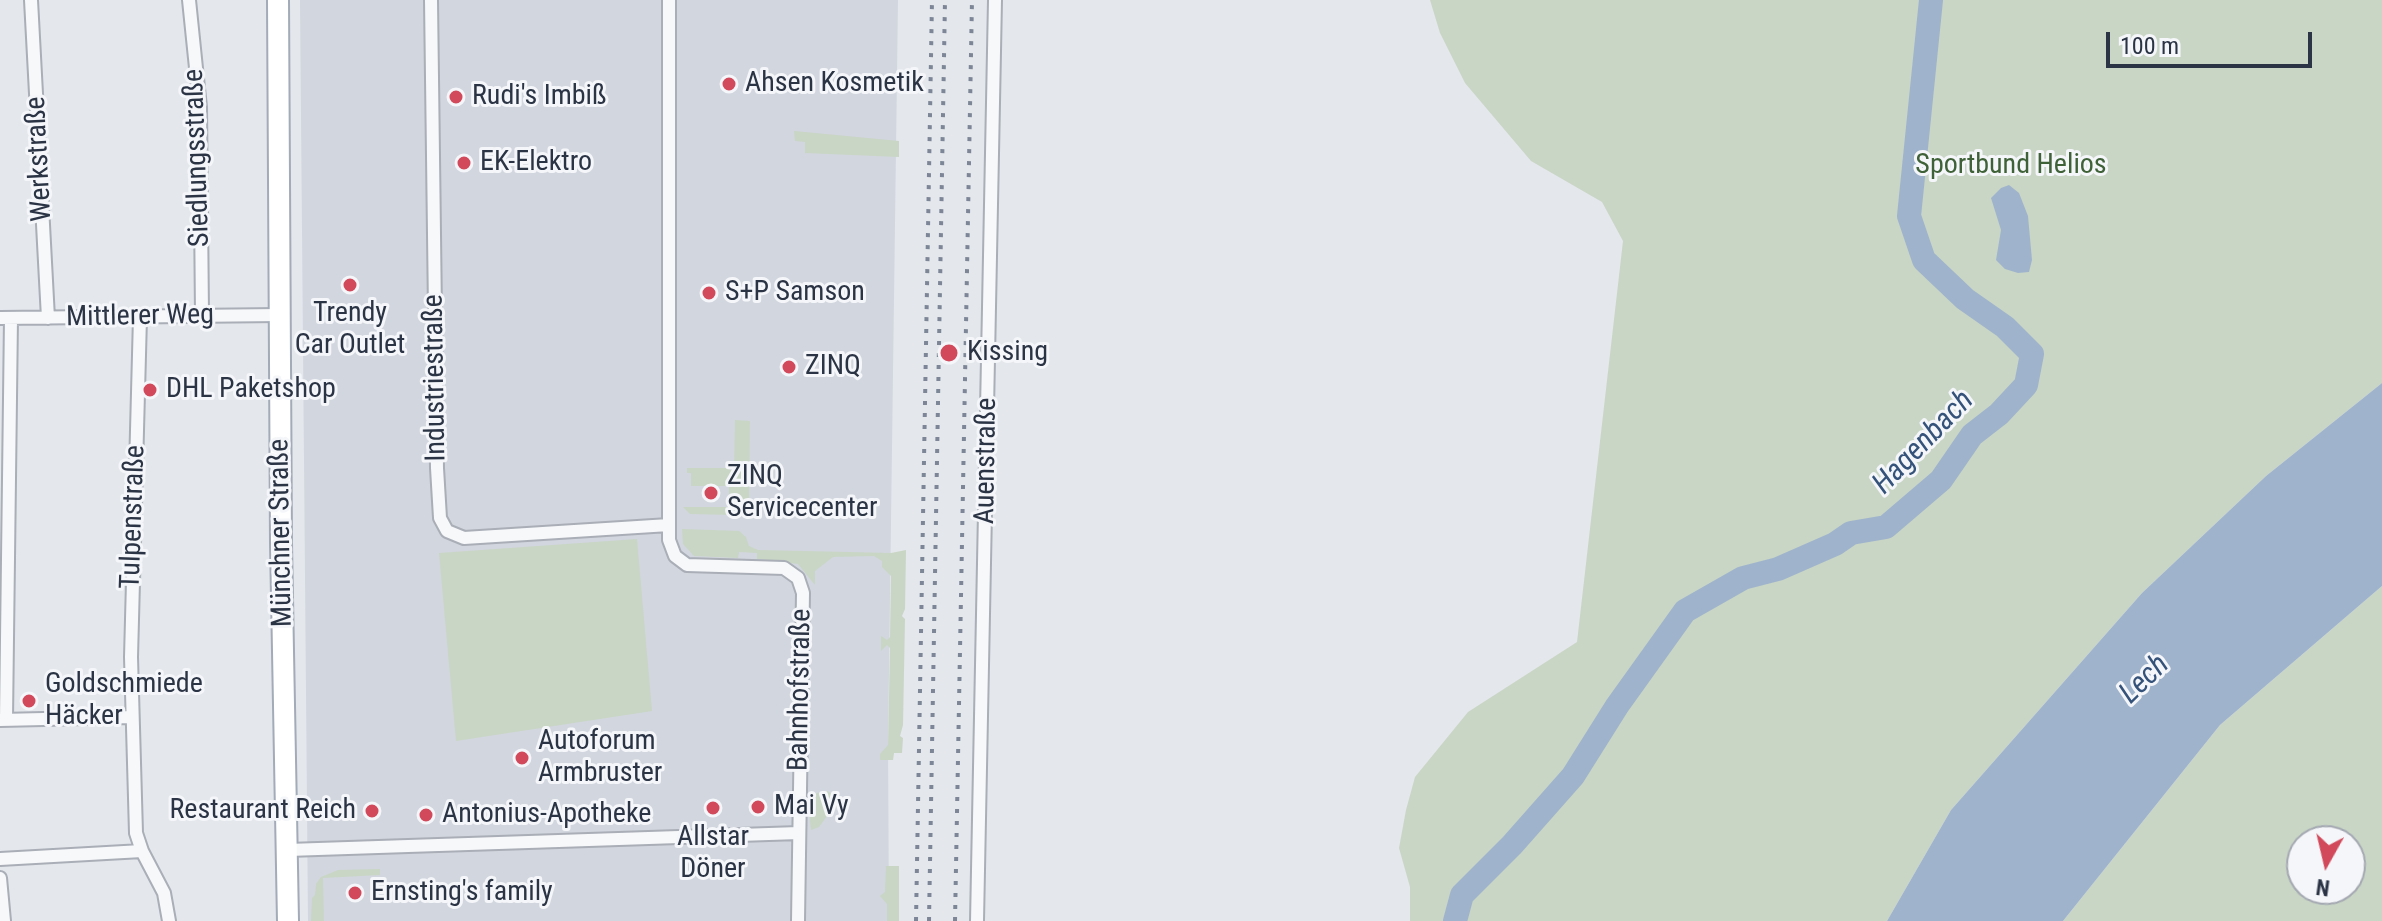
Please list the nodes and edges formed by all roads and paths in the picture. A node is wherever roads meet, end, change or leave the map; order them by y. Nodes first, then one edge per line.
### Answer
1 (31, 0) edge
2 (189, 0) edge
3 (278, 0) edge
4 (431, 0) edge
5 (669, 0) edge
6 (995, 0) edge
7 (202, 315) junction
8 (280, 315) junction
9 (140, 317) junction
10 (6, 318) edge
11 (48, 318) junction
12 (669, 523) junction
13 (131, 717) junction
14 (3, 720) edge
15 (799, 833) junction
16 (288, 850) junction
17 (142, 851) junction
18 (0, 859) edge
19 (0, 878) edge
20 (4, 921) edge
21 (169, 921) edge
22 (288, 921) edge
23 (798, 921) edge
24 (977, 921) edge

1 - 11 street, Werkstraße
2 - 7 street, Siedlungsstraße
3 - 8 main road, Münchner Straße
4 - 12 street, Industriestraße
5 - 12 street
6 - 24 street, Auenstraße
7 - 8 street, Mittlerer Weg
7 - 9 street, Mittlerer Weg
8 - 16 main road, Münchner Straße
9 - 11 street, Mittlerer Weg
9 - 13 street, Tulpenstraße
10 - 11 street, Mittlerer Weg
10 - 14 street
12 - 15 street, Bahnhofstraße
13 - 14 street
13 - 17 street, Tulpenstraße
15 - 16 street
15 - 23 street, Bahnhofstraße
16 - 22 main road, Münchner Straße
17 - 18 street
17 - 21 street, Tulpenstraße
19 - 20 street

